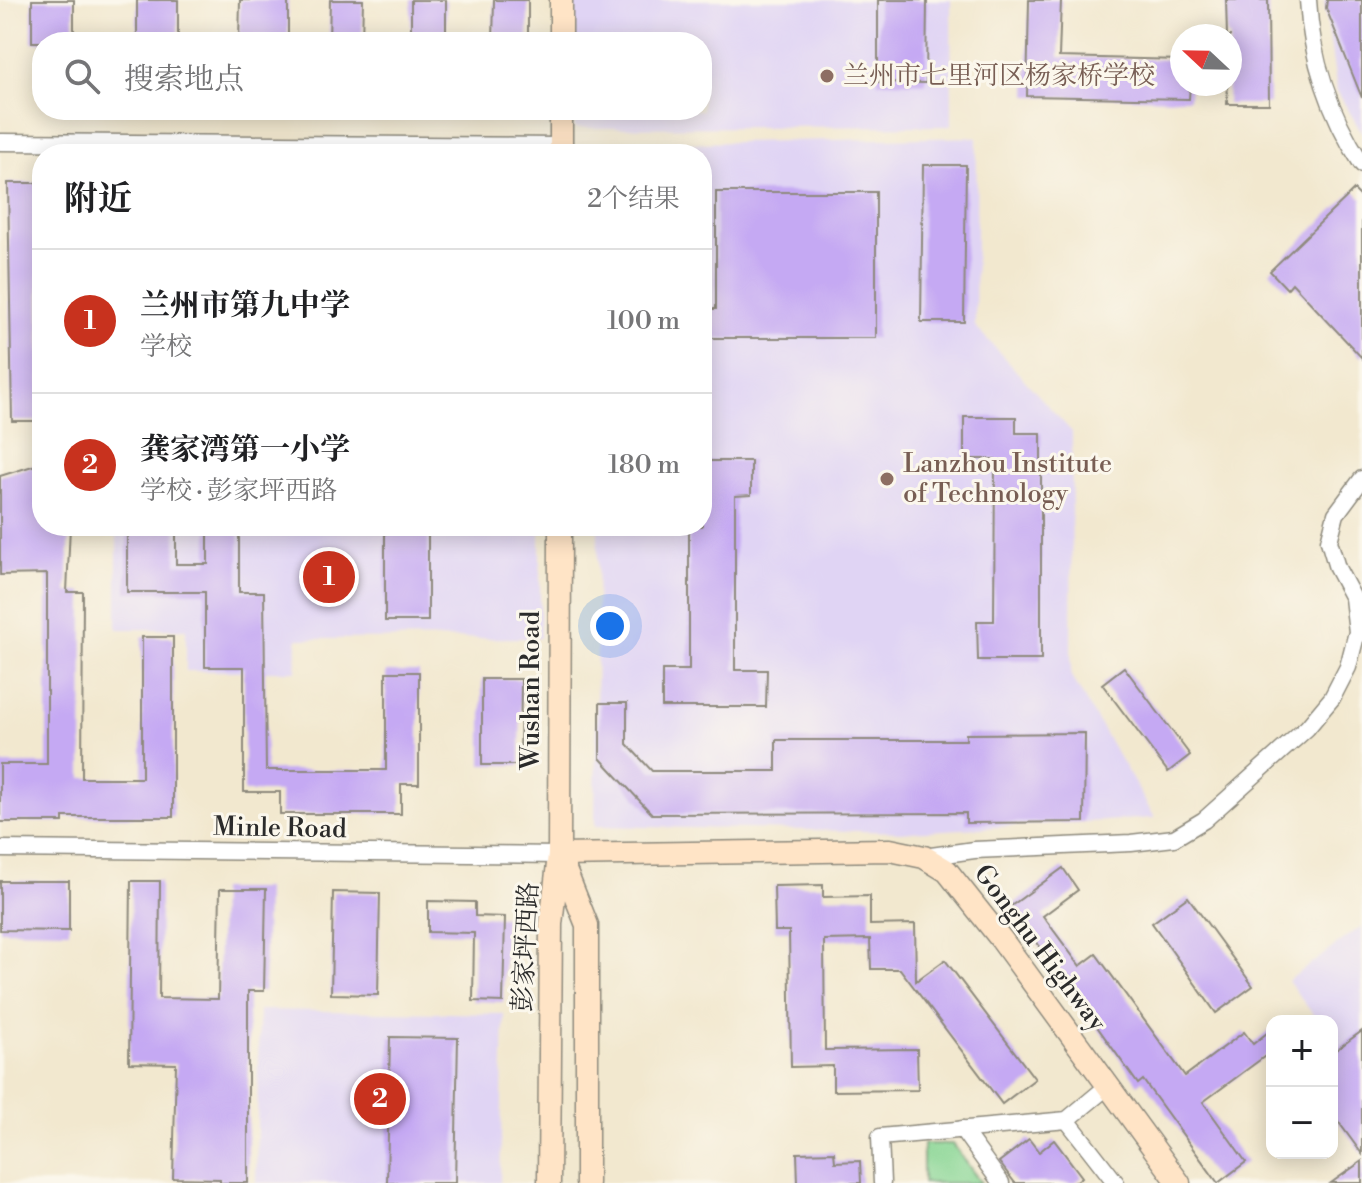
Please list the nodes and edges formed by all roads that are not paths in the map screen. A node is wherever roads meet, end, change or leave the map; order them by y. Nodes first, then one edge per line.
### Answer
1 (561, 0) edge
2 (1308, 0) edge
3 (561, 32) edge
4 (561, 120) edge
5 (0, 142) edge
6 (140, 144) edge
7 (561, 144) edge
8 (1362, 164) edge
9 (1362, 479) edge
10 (560, 536) edge
11 (0, 849) edge
12 (559, 855) junction
13 (924, 857) junction
14 (1108, 1086) junction
15 (1067, 1120) junction
16 (962, 1129) junction
17 (549, 1183) edge
18 (587, 1183) edge
19 (882, 1183) edge
20 (1001, 1183) edge
21 (1116, 1183) edge
22 (1179, 1183) edge

1 - 3 main road
2 - 8 street
4 - 7 main road
5 - 6 street
9 - 13 street
10 - 12 main road, Wushan Road
11 - 12 street, Minle Road
12 - 13 main road, Gonghu Highway
12 - 17 main road, 彭家坪西路
12 - 18 main road, 彭家坪西路
13 - 14 main road, Gonghu Highway
14 - 15 street
14 - 22 main road, Gonghu Highway
15 - 16 street
15 - 21 street
16 - 19 street
16 - 20 street

